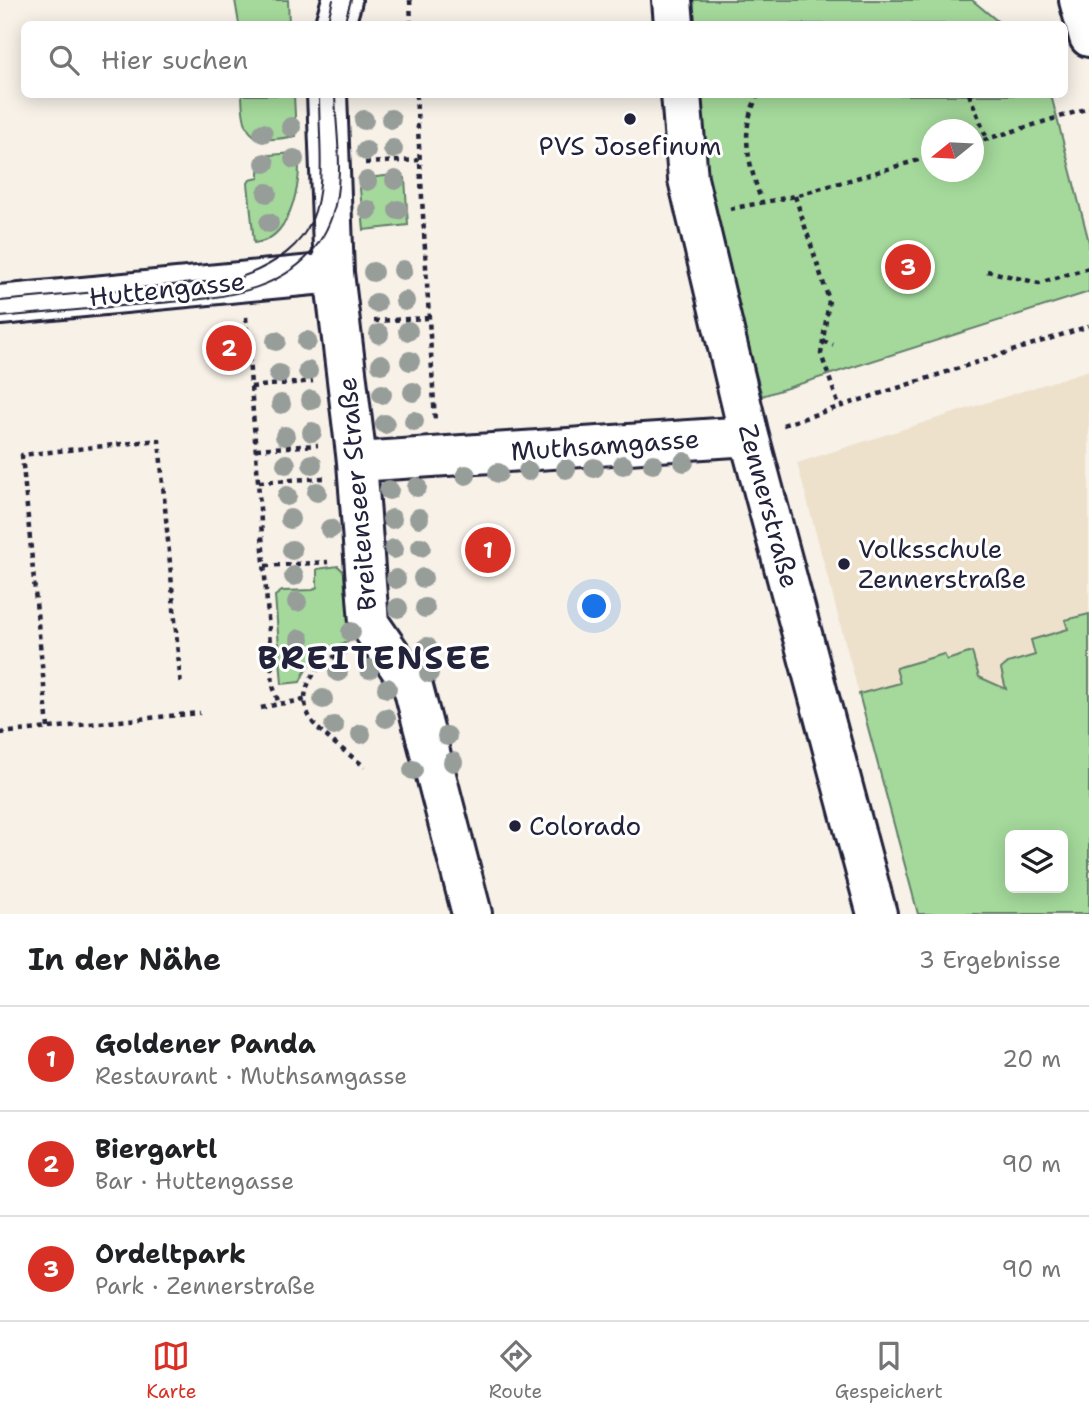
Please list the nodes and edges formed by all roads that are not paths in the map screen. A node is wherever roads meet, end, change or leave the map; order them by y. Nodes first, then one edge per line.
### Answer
1 (342, 0) edge
2 (672, 0) edge
3 (1079, 0) edge
4 (336, 21) edge
5 (674, 21) edge
6 (1089, 37) edge
7 (327, 98) edge
8 (681, 98) edge
9 (334, 273) junction
10 (0, 305) edge
11 (749, 436) junction
12 (356, 460) junction
13 (472, 914) edge
14 (877, 914) edge

1 - 4 street
2 - 5 street
3 - 6 street
7 - 9 street, Breitenseer Straße
8 - 11 street, Zennerstraße
9 - 10 street, Huttengasse
9 - 12 street, Breitenseer Straße
11 - 12 street, Muthsamgasse
11 - 14 street, Zennerstraße
12 - 13 street, Breitenseer Straße

